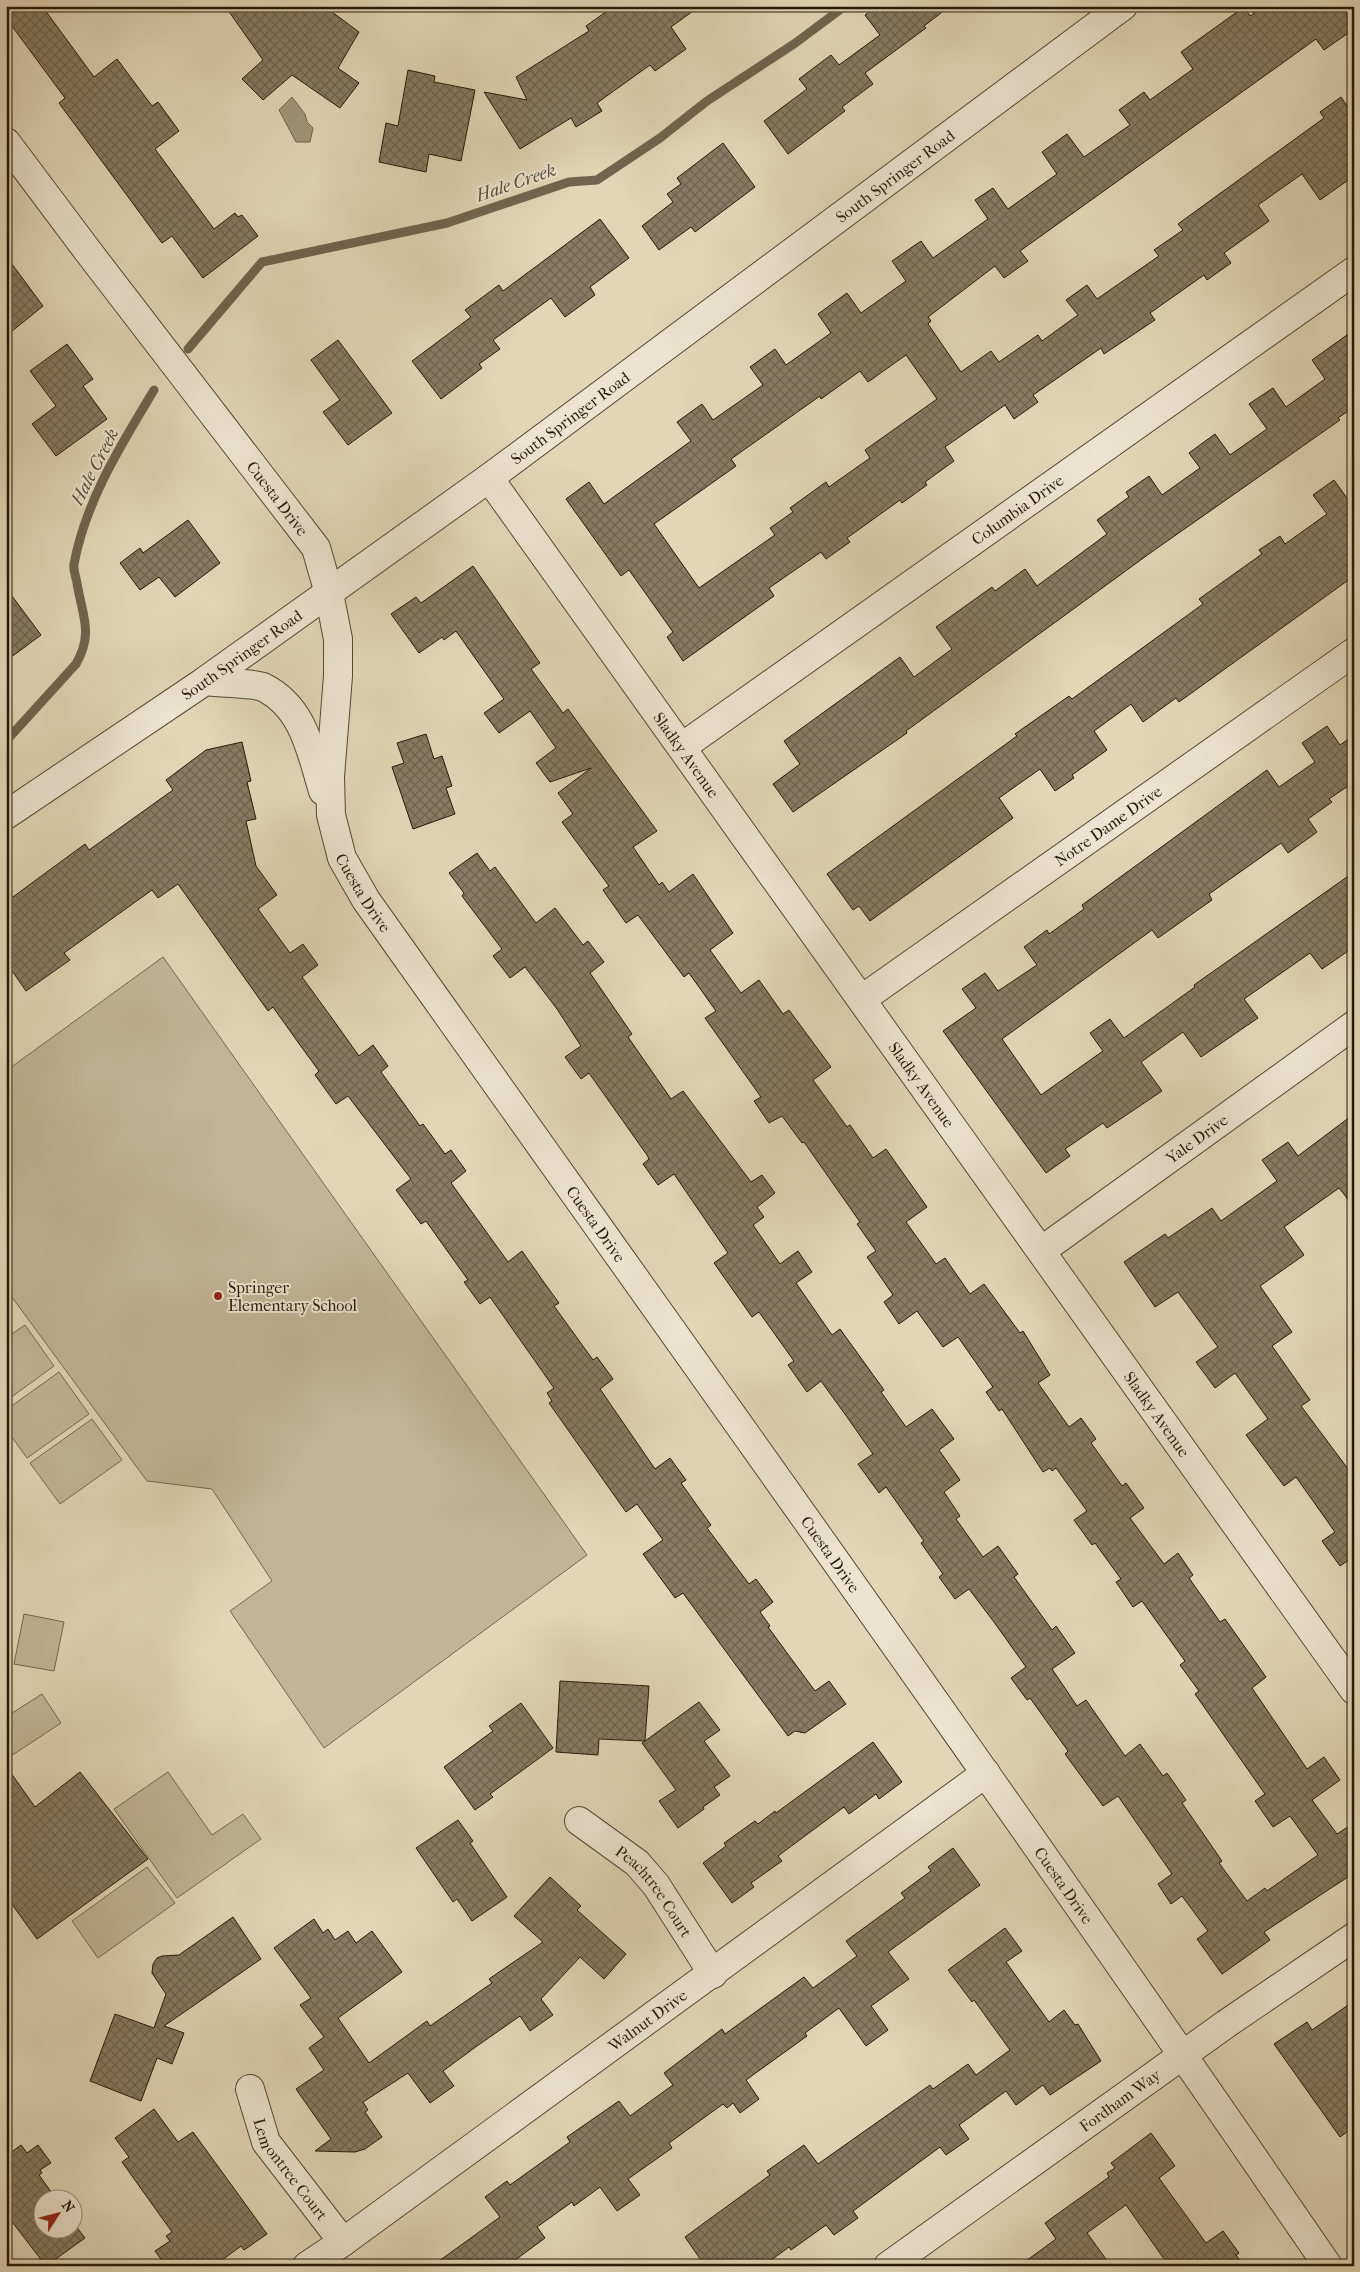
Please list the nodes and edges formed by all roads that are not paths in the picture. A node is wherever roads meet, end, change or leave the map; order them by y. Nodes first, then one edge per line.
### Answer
1 (1124, 6) edge
2 (6, 142) edge
3 (1354, 271) edge
4 (489, 478) junction
5 (329, 593) junction
6 (1354, 652) edge
7 (205, 681) junction
8 (682, 747) junction
9 (10, 805) edge
10 (331, 816) junction
11 (862, 999) junction
12 (1354, 1025) edge
13 (1041, 1250) junction
14 (1354, 1690) edge
15 (986, 1773) junction
16 (579, 1821) dead end
17 (1354, 1938) edge
18 (713, 1974) junction
19 (1184, 2055) junction
20 (250, 2089) dead end
21 (343, 2242) junction
22 (307, 2266) edge
23 (888, 2266) edge
24 (1328, 2266) edge

1 - 4 street, South Springer Road
2 - 5 street, Cuesta Drive
3 - 8 street, Columbia Drive
4 - 5 street, South Springer Road
4 - 8 street, Sladky Avenue
5 - 7 street, South Springer Road
5 - 10 street, Cuesta Drive
6 - 11 street, Notre Dame Drive
7 - 9 street, South Springer Road
7 - 10 street
8 - 11 street, Sladky Avenue
10 - 15 street, Cuesta Drive
11 - 13 street, Sladky Avenue
12 - 13 street, Yale Drive
13 - 14 street, Sladky Avenue
15 - 18 street, Walnut Drive
15 - 19 street, Cuesta Drive
16 - 18 street, Peachtree Court
17 - 19 street, Fordham Way
18 - 21 street, Walnut Drive
19 - 23 street, Fordham Way
19 - 24 street, Cuesta Drive
20 - 21 street, Lemontree Court
21 - 22 street, Walnut Drive

